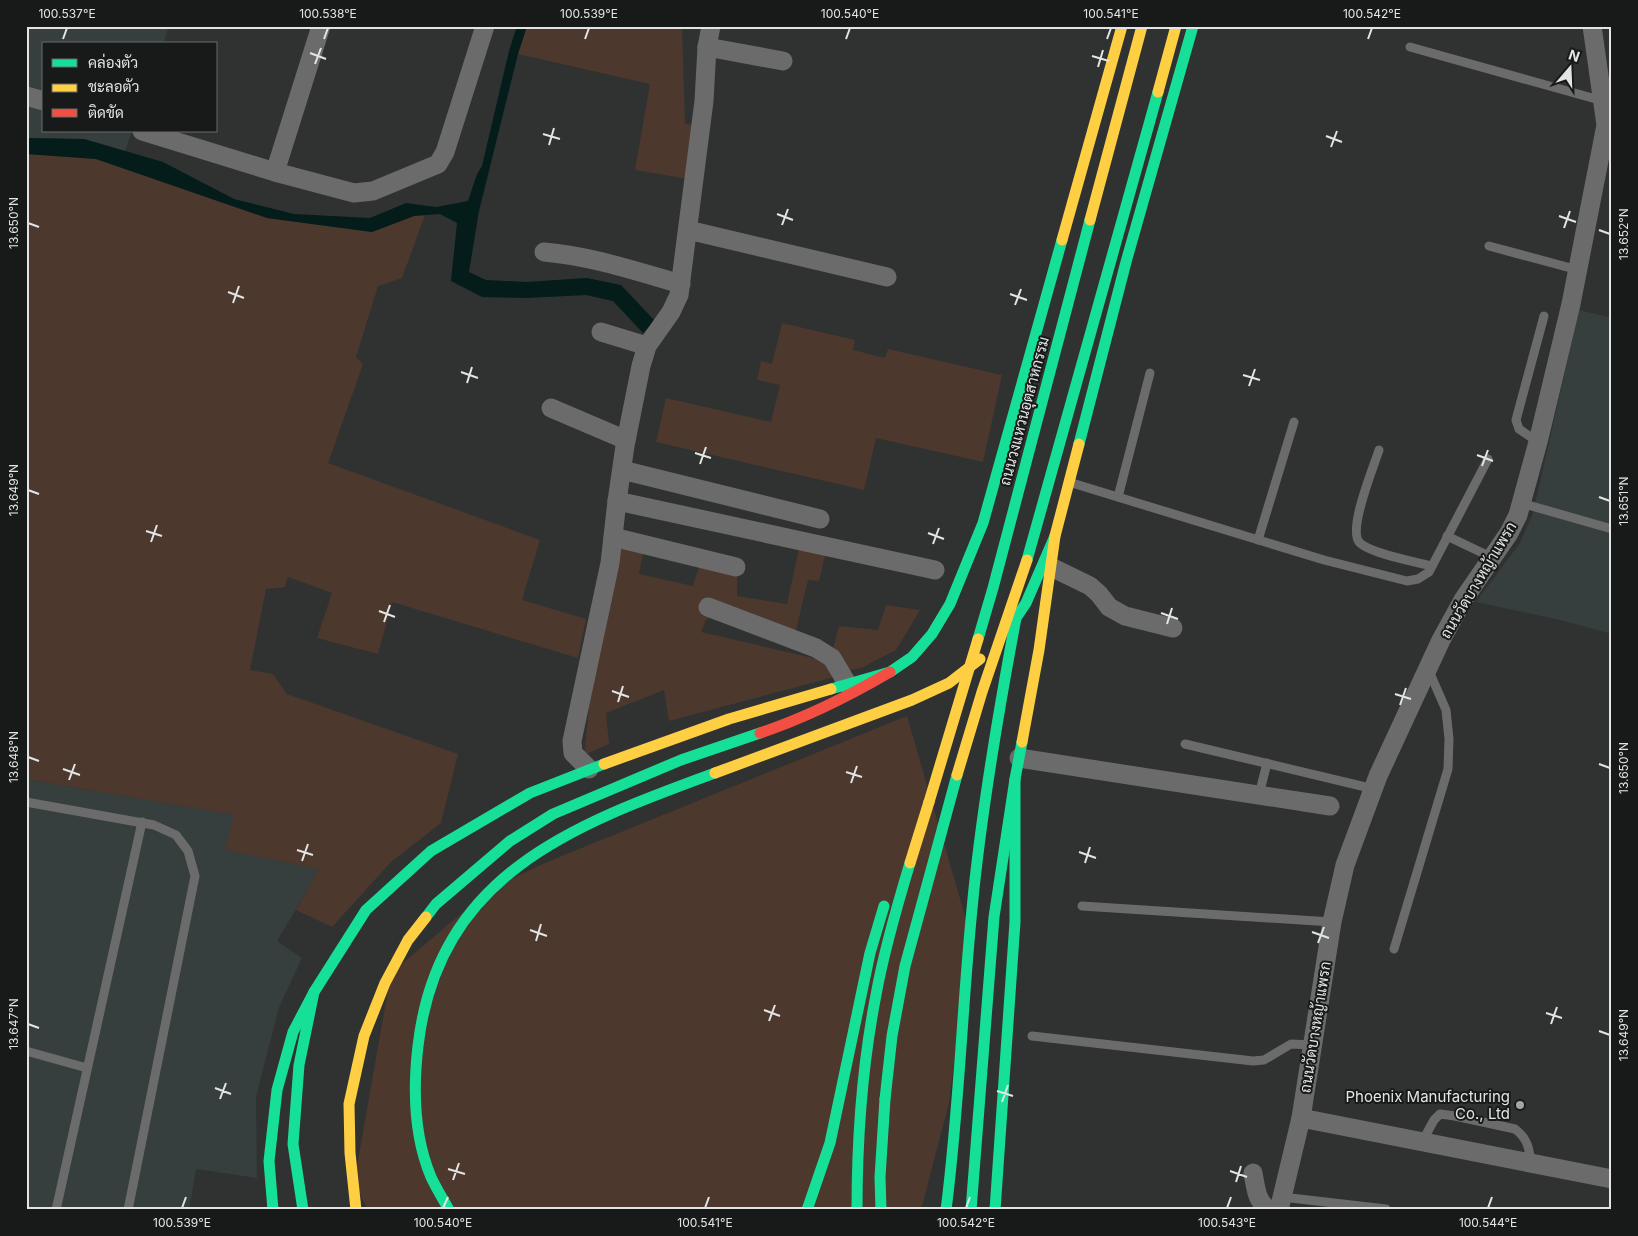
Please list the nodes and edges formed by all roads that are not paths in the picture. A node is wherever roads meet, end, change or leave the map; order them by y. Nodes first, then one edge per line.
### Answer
1 (321, 26) edge
2 (485, 26) edge
3 (710, 26) edge
4 (1122, 26) edge
5 (1142, 26) edge
6 (1176, 26) edge
7 (1193, 26) edge
8 (1592, 26) edge
9 (707, 47) junction
10 (1410, 47) dead end
11 (783, 61) dead end
12 (26, 96) edge
13 (42, 100) edge
14 (1603, 101) junction
15 (1609, 127) edge
16 (145, 132) edge
17 (275, 172) junction
18 (688, 230) junction
19 (1489, 246) dead end
20 (544, 252) dead end
21 (1578, 270) junction
22 (887, 278) dead end
23 (681, 284) junction
24 (1544, 316) dead end
25 (602, 332) dead end
26 (646, 346) junction
27 (1150, 373) dead end
28 (551, 408) dead end
29 (1294, 422) dead end
30 (626, 440) junction
31 (1538, 442) junction
32 (1379, 450) dead end
33 (1488, 459) dead end
34 (622, 470) junction
35 (1069, 482) junction
36 (1118, 497) junction
37 (617, 501) junction
38 (1521, 503) junction
39 (820, 519) dead end
40 (1612, 529) edge
41 (1055, 536) junction
42 (1448, 536) junction
43 (613, 538) junction
44 (1258, 540) junction
45 (1491, 557) junction
46 (1027, 560) junction
47 (1432, 566) junction
48 (736, 567) dead end
49 (1051, 567) junction
50 (935, 570) dead end
51 (708, 607) dead end
52 (1173, 628) dead end
53 (1428, 670) junction
54 (890, 672) junction
55 (848, 685) junction
56 (1185, 744) dead end
57 (1019, 758) junction
58 (1267, 763) junction
59 (589, 769) junction
60 (1015, 779) junction
61 (1374, 788) junction
62 (1259, 795) junction
63 (26, 802) edge
64 (929, 802) junction
65 (1330, 806) dead end
66 (142, 822) junction
67 (1082, 906) dead end
68 (1332, 922) junction
69 (1394, 949) dead end
70 (314, 992) junction
71 (1032, 1036) dead end
72 (1312, 1045) junction
73 (26, 1051) edge
74 (87, 1068) junction
75 (1301, 1118) junction
76 (1422, 1142) junction
77 (1531, 1163) junction
78 (1253, 1173) dead end
79 (1612, 1179) edge
80 (1277, 1206) edge
81 (1386, 1209) edge
82 (56, 1210) edge
83 (128, 1210) edge
84 (273, 1210) edge
85 (303, 1210) edge
86 (356, 1210) edge
87 (448, 1210) edge
88 (807, 1210) edge
89 (857, 1210) edge
90 (880, 1210) edge
91 (946, 1210) edge
92 (971, 1210) edge
93 (996, 1210) edge

1 - 17 street
2 - 17 street
3 - 9 street
4 - 54 main road
5 - 64 main road, ถนนวงแหวนอุตสาหกรรม, bridge
6 - 46 main road
7 - 35 main road
8 - 14 street, ถนนวัดบางหญ้าแพรก
9 - 11 street
9 - 18 street
10 - 14 lane
12 - 13 street
14 - 15 street, ถนนวัดบางหญ้าแพรก
15 - 21 street, ถนนวัดบางหญ้าแพรก
16 - 17 street
18 - 22 street
18 - 23 street
19 - 21 lane
20 - 23 street
21 - 31 street, ถนนวัดบางหญ้าแพรก
23 - 26 street
24 - 31 lane
25 - 26 street
26 - 30 street
27 - 36 lane
28 - 30 street
29 - 44 lane
30 - 34 street
31 - 38 street, ถนนวัดบางหญ้าแพรก
32 - 47 lane
33 - 42 lane
34 - 37 street
34 - 39 street
35 - 36 lane
35 - 41 main road
36 - 44 lane
37 - 43 street
37 - 50 street
38 - 40 lane
38 - 45 street, ถนนวัดบางหญ้าแพรก
41 - 49 main road
41 - 87 main road
42 - 45 lane
42 - 47 lane
43 - 48 street
43 - 59 street
44 - 47 lane
45 - 53 street, ถนนวัดบางหญ้าแพรก
46 - 90 main road, bridge
46 - 91 main road, bridge
49 - 52 street
49 - 57 main road
51 - 55 street
53 - 61 street, ถนนวัดบางหญ้าแพรก
53 - 69 lane
54 - 55 main road
54 - 86 main road
55 - 59 main road
56 - 58 lane
57 - 60 main road
57 - 62 street
58 - 61 lane
58 - 62 lane
59 - 70 main road
60 - 92 main road
60 - 93 main road
61 - 68 street, ถนนวัดบางหญ้าแพรก
62 - 65 street
63 - 66 lane
64 - 88 main road
64 - 89 main road
66 - 74 lane
66 - 83 lane
67 - 68 lane
68 - 72 street, ถนนวัดบางหญ้าแพรก
70 - 84 main road
70 - 85 main road
71 - 72 lane
72 - 75 street, ถนนวัดบางหญ้าแพรก
73 - 74 lane
74 - 82 lane
75 - 76 street
75 - 80 street, ถนนวัดบางหญ้าแพรก
76 - 77 street
76 - 77 lane
77 - 79 street
78 - 80 street
80 - 81 lane

